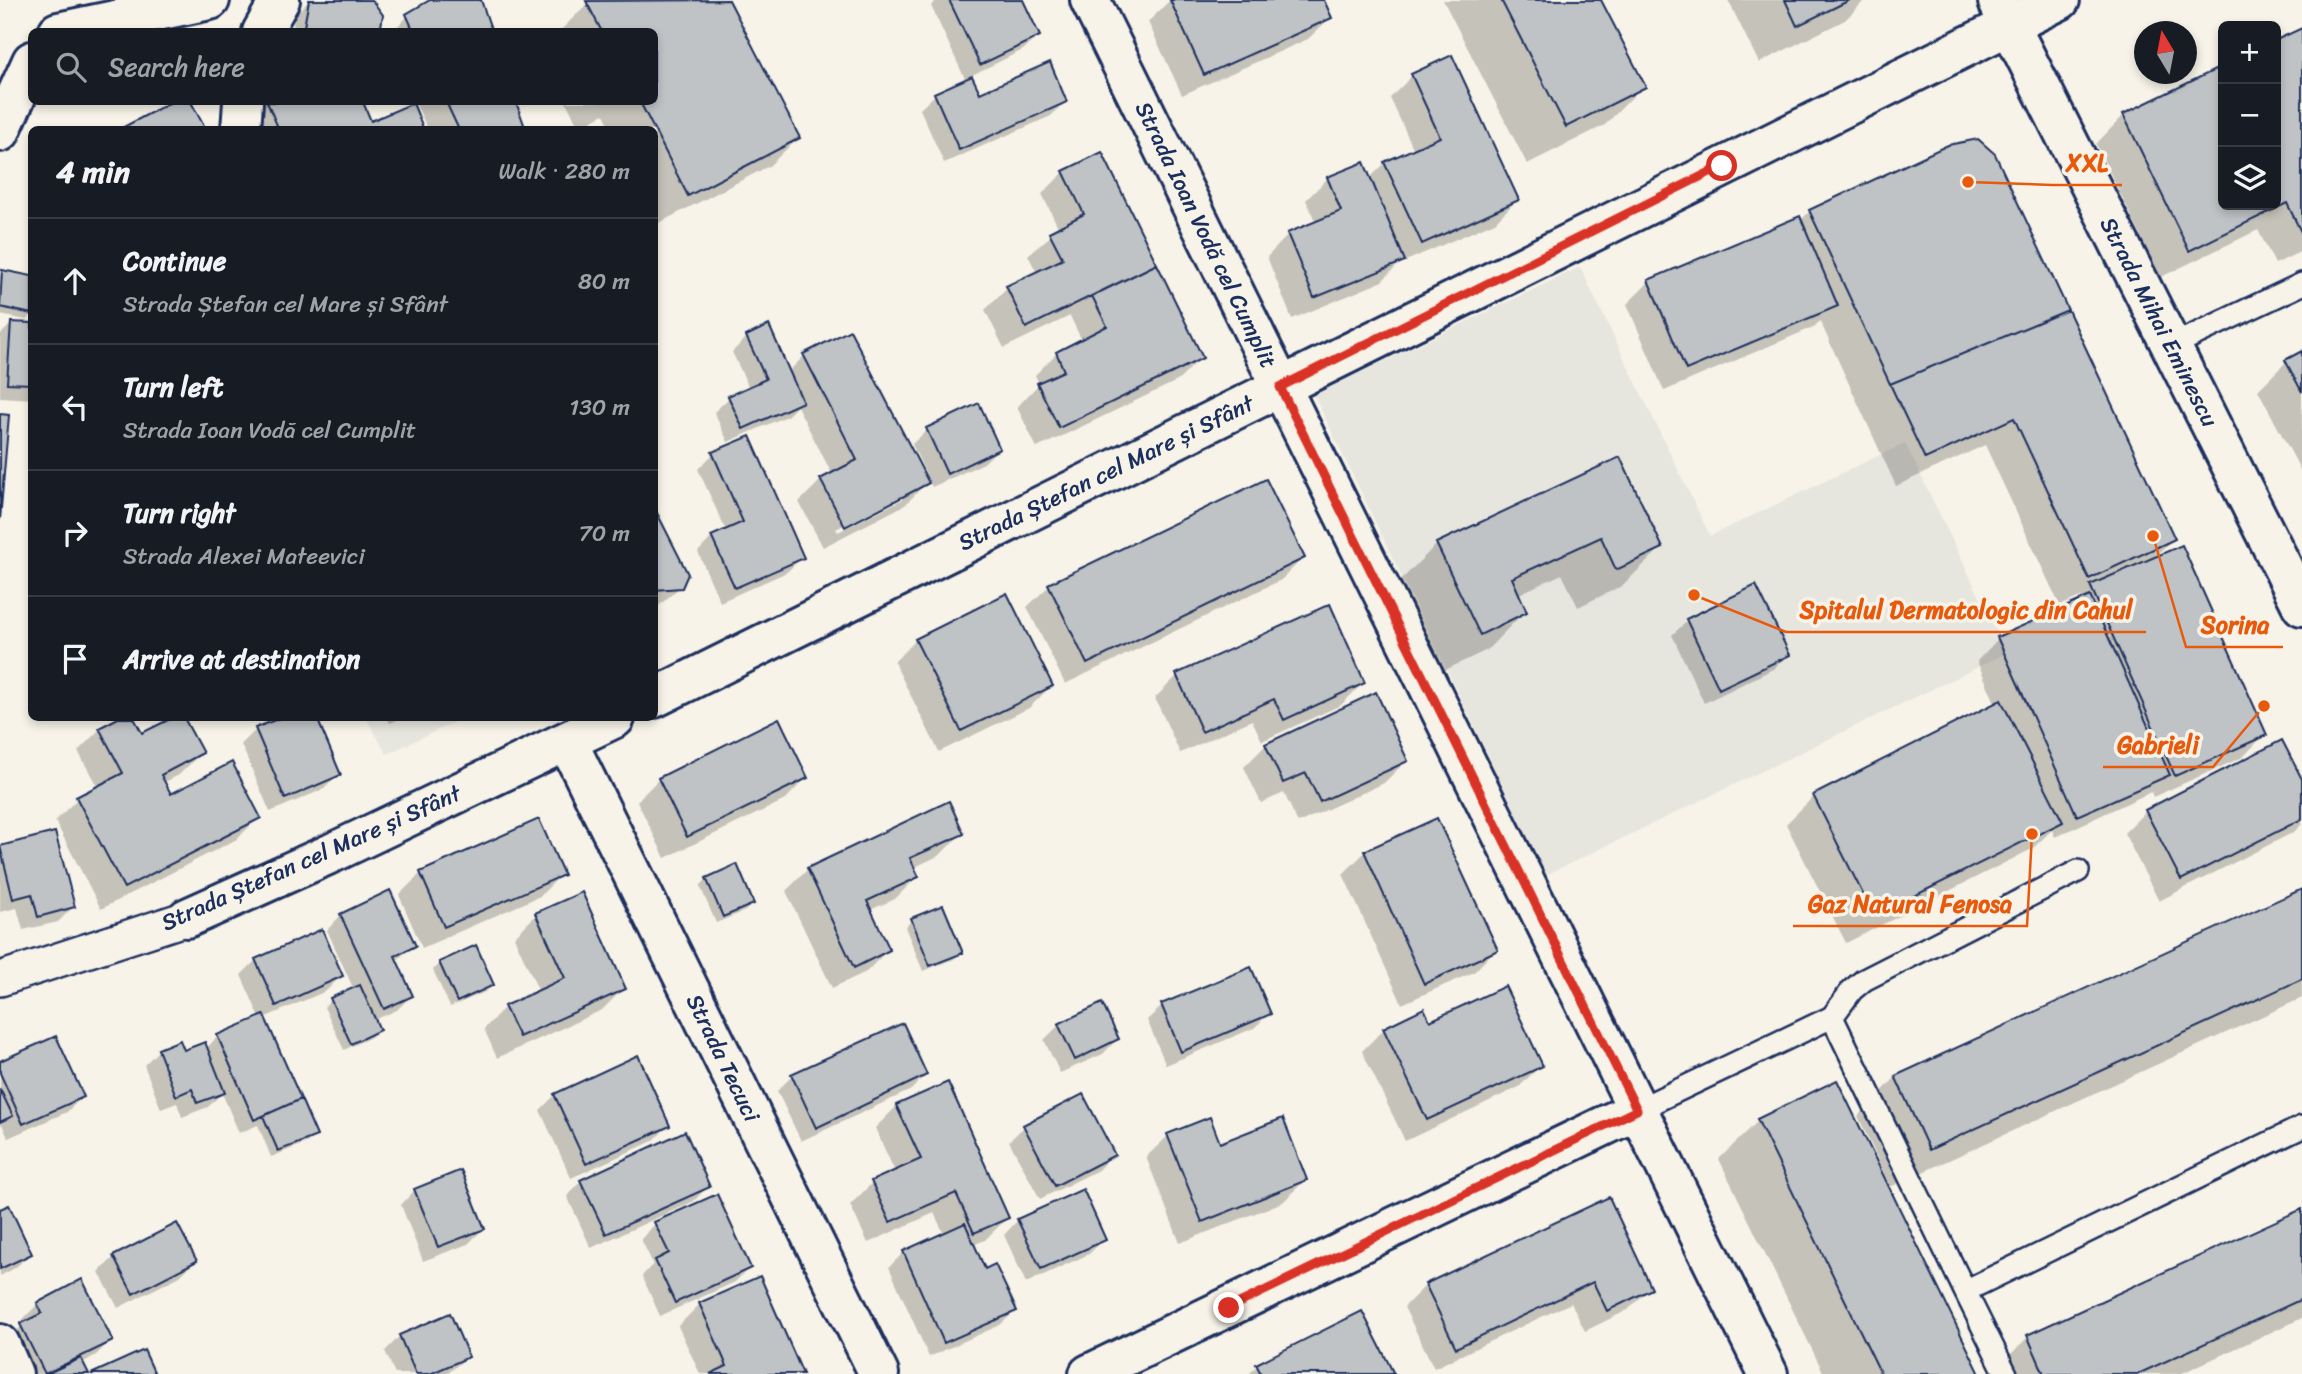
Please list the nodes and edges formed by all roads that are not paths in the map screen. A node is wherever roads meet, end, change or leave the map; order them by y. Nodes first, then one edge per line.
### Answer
1 (57, 0) edge
2 (210, 0) edge
3 (280, 0) edge
4 (1090, 0) edge
5 (2060, 0) edge
6 (2003, 12) edge
7 (46, 28) edge
8 (77, 28) edge
9 (264, 28) edge
10 (28, 70) edge
11 (243, 105) edge
12 (241, 126) edge
13 (0, 132) edge
14 (2302, 284) edge
15 (2171, 346) junction
16 (1280, 387) junction
17 (2302, 606) edge
18 (658, 696) edge
19 (609, 721) edge
20 (567, 741) junction
21 (2078, 871) dead end
22 (187, 918) joint
23 (0, 979) edge
24 (1832, 1017) junction
25 (1637, 1110) junction
26 (2302, 1127) edge
27 (1965, 1291) junction
28 (0, 1345) edge
29 (13, 1374) edge
30 (879, 1374) edge
31 (1088, 1374) edge
32 (1768, 1374) edge
33 (2006, 1374) edge

1 - 7 street
2 - 8 street
3 - 9 street
4 - 16 street, Strada Ioan Vodă cel Cumplit
5 - 6 street, Strada Ștefan cel Mare și Sfânt
6 - 15 street, Strada Mihai Eminescu
6 - 16 street, Strada Ștefan cel Mare și Sfânt
10 - 13 street
11 - 12 street
14 - 15 lane
15 - 17 street, Strada Mihai Eminescu
16 - 18 street, Strada Ștefan cel Mare și Sfânt
16 - 25 street, Strada Ioan Vodă cel Cumplit
19 - 20 street, Strada Ștefan cel Mare și Sfânt
20 - 22 street, Strada Ștefan cel Mare și Sfânt
20 - 30 street, Strada Tecuci
21 - 24 lane
22 - 23 street, Strada Ștefan cel Mare și Sfânt
24 - 25 lane
24 - 27 lane
25 - 31 street
25 - 32 street, Strada Ioan Vodă cel Cumplit
26 - 27 lane
27 - 33 lane
28 - 29 street

